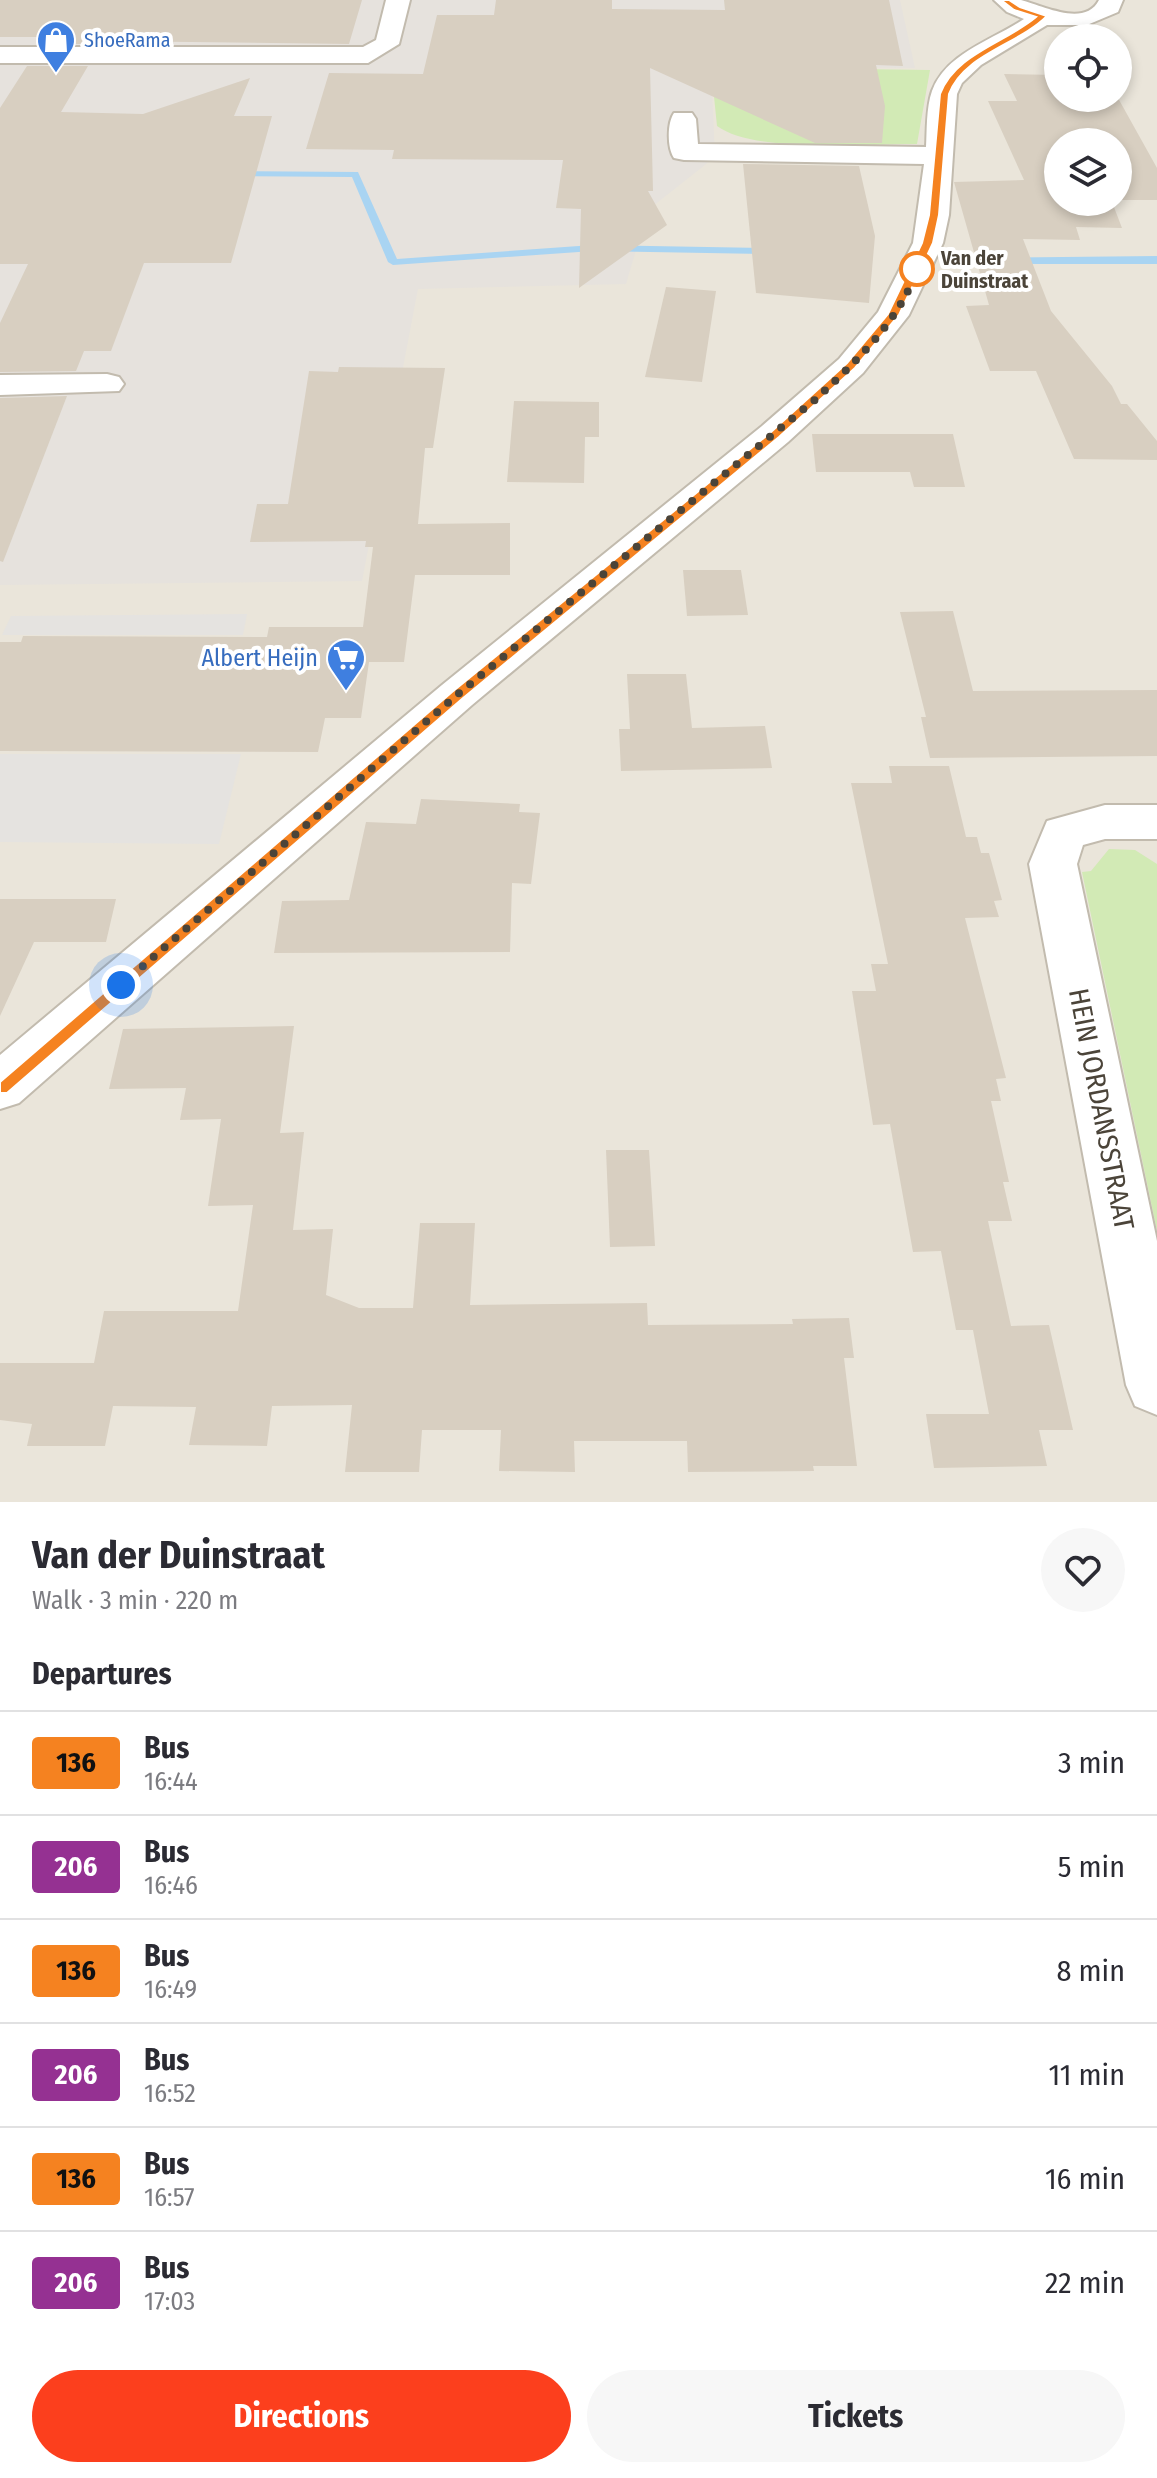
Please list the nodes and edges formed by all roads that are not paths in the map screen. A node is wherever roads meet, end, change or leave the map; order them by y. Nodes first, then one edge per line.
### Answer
1 (398, 0) edge
2 (1006, 0) edge
3 (1111, 0) edge
4 (1043, 16) junction
5 (0, 55) edge
6 (683, 119) dead end
7 (939, 156) junction
8 (107, 384) dead end
9 (0, 385) edge
10 (1157, 822) edge
11 (0, 1087) edge
12 (1157, 1385) edge

1 - 5 street
2 - 4 street
3 - 4 street
4 - 7 street
6 - 7 street
7 - 11 street
8 - 9 street
10 - 12 street, HEIN JORDANSSTRAAT

